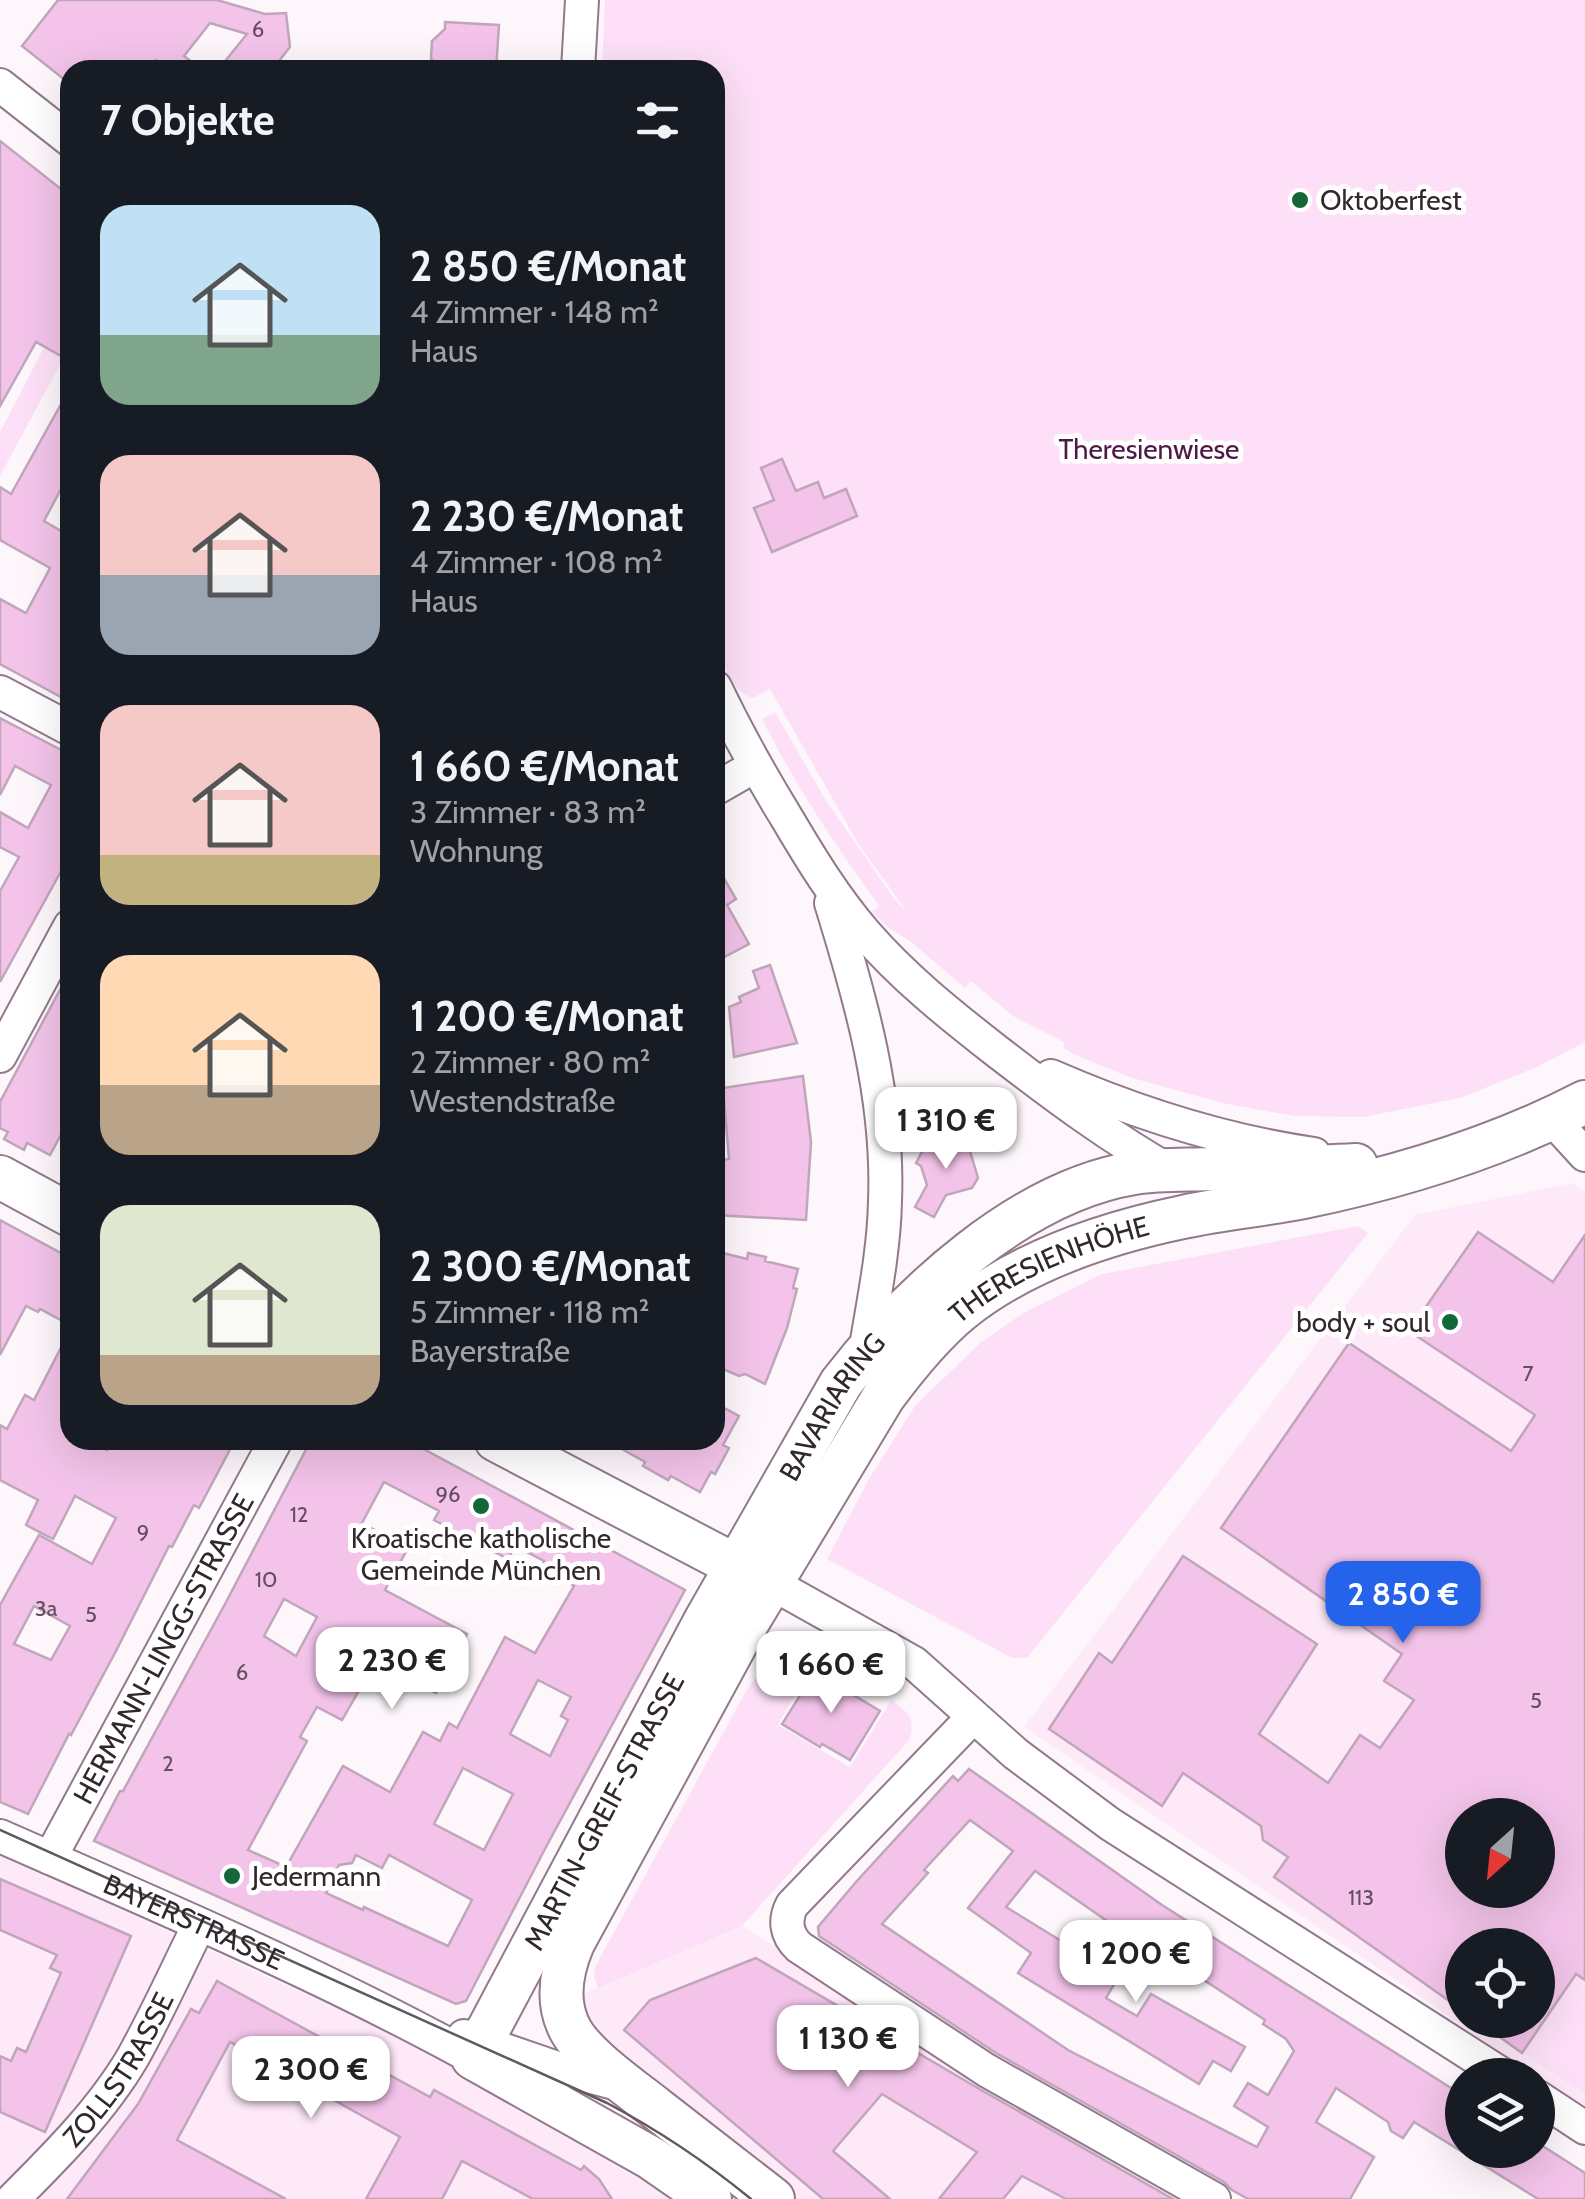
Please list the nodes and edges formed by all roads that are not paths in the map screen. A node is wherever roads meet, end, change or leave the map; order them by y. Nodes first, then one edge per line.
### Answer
1 (582, 0) edge
2 (579, 60) edge
3 (0, 86) edge
4 (60, 132) edge
5 (0, 692) edge
6 (725, 707) edge
7 (60, 724) edge
8 (755, 766) junction
9 (725, 783) edge
10 (824, 880) junction
11 (60, 945) edge
12 (993, 1048) junction
13 (0, 1056) edge
14 (1569, 1110) edge
15 (1164, 1120) junction
16 (1461, 1153) junction
17 (1585, 1155) edge
18 (1387, 1164) junction
19 (1170, 1170) junction
20 (0, 1177) edge
21 (1248, 1205) junction
22 (60, 1209) edge
23 (1131, 1230) junction
24 (865, 1352) junction
25 (884, 1396) joint
26 (271, 1450) edge
27 (515, 1450) edge
28 (754, 1574) junction
29 (972, 1717) junction
30 (0, 1836) edge
31 (50, 1858) junction
32 (199, 1925) junction
33 (477, 2050) junction
34 (1477, 2058) edge
35 (631, 2088) junction
36 (1555, 2108) edge
37 (1585, 2128) edge
38 (13, 2199) edge
39 (710, 2199) edge
40 (773, 2199) edge
41 (1214, 2199) edge

1 - 2 street
3 - 4 street
5 - 7 street
6 - 8 street, BAVARIARING
8 - 9 street
8 - 10 street, BAVARIARING
10 - 12 street, BAVARIARING
10 - 24 street, BAVARIARING
11 - 13 street
12 - 15 street, BAVARIARING
12 - 19 street, BAVARIARING
14 - 16 main road, THERESIENHÖHE
14 - 17 street
15 - 18 street, BAVARIARING
15 - 19 street
16 - 18 main road, THERESIENHÖHE
16 - 21 main road, THERESIENHÖHE
18 - 19 main road, THERESIENHÖHE
19 - 21 street, THERESIENHÖHE
19 - 23 street
19 - 24 main road, THERESIENHÖHE
20 - 22 main road
21 - 23 main road, THERESIENHÖHE
23 - 25 main road, THERESIENHÖHE
24 - 28 main road, BAVARIARING
25 - 28 main road, BAVARIARING
26 - 31 street, HERMANN-LINGG-STRASSE
27 - 28 main road
28 - 29 street
28 - 33 main road, MARTIN-GREIF-STRASSE
28 - 35 main road, MARTIN-GREIF-STRASSE
29 - 34 street
29 - 41 street
30 - 31 street, BAYERSTRASSE
31 - 32 street, BAYERSTRASSE
32 - 33 street, BAYERSTRASSE
32 - 38 street, ZOLLSTRASSE
33 - 35 street, BAYERSTRASSE
33 - 39 main road, BAYERSTRASSE
35 - 40 main road, BAYERSTRASSE
36 - 37 street

